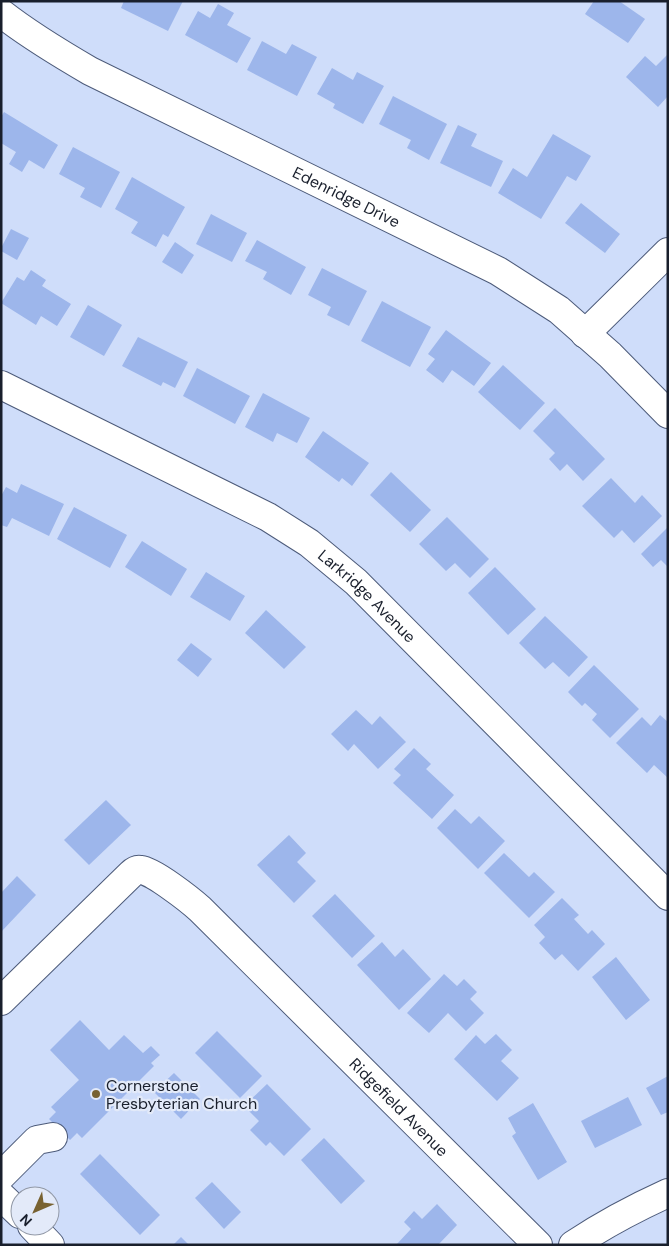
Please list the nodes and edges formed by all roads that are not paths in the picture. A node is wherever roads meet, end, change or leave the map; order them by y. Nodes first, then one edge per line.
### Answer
1 (1, 13) edge
2 (668, 252) edge
3 (585, 334) junction
4 (1, 385) edge
5 (668, 414) edge
6 (668, 896) edge
7 (1, 1001) edge
8 (53, 1137) dead end
9 (1, 1176) edge
10 (668, 1193) edge
11 (538, 1245) edge
12 (573, 1245) edge

1 - 3 street, Edenridge Drive
2 - 3 street
3 - 5 street, Edenridge Drive
4 - 6 street, Larkridge Avenue
7 - 11 street, Ridgefield Avenue
8 - 9 street
10 - 12 street

